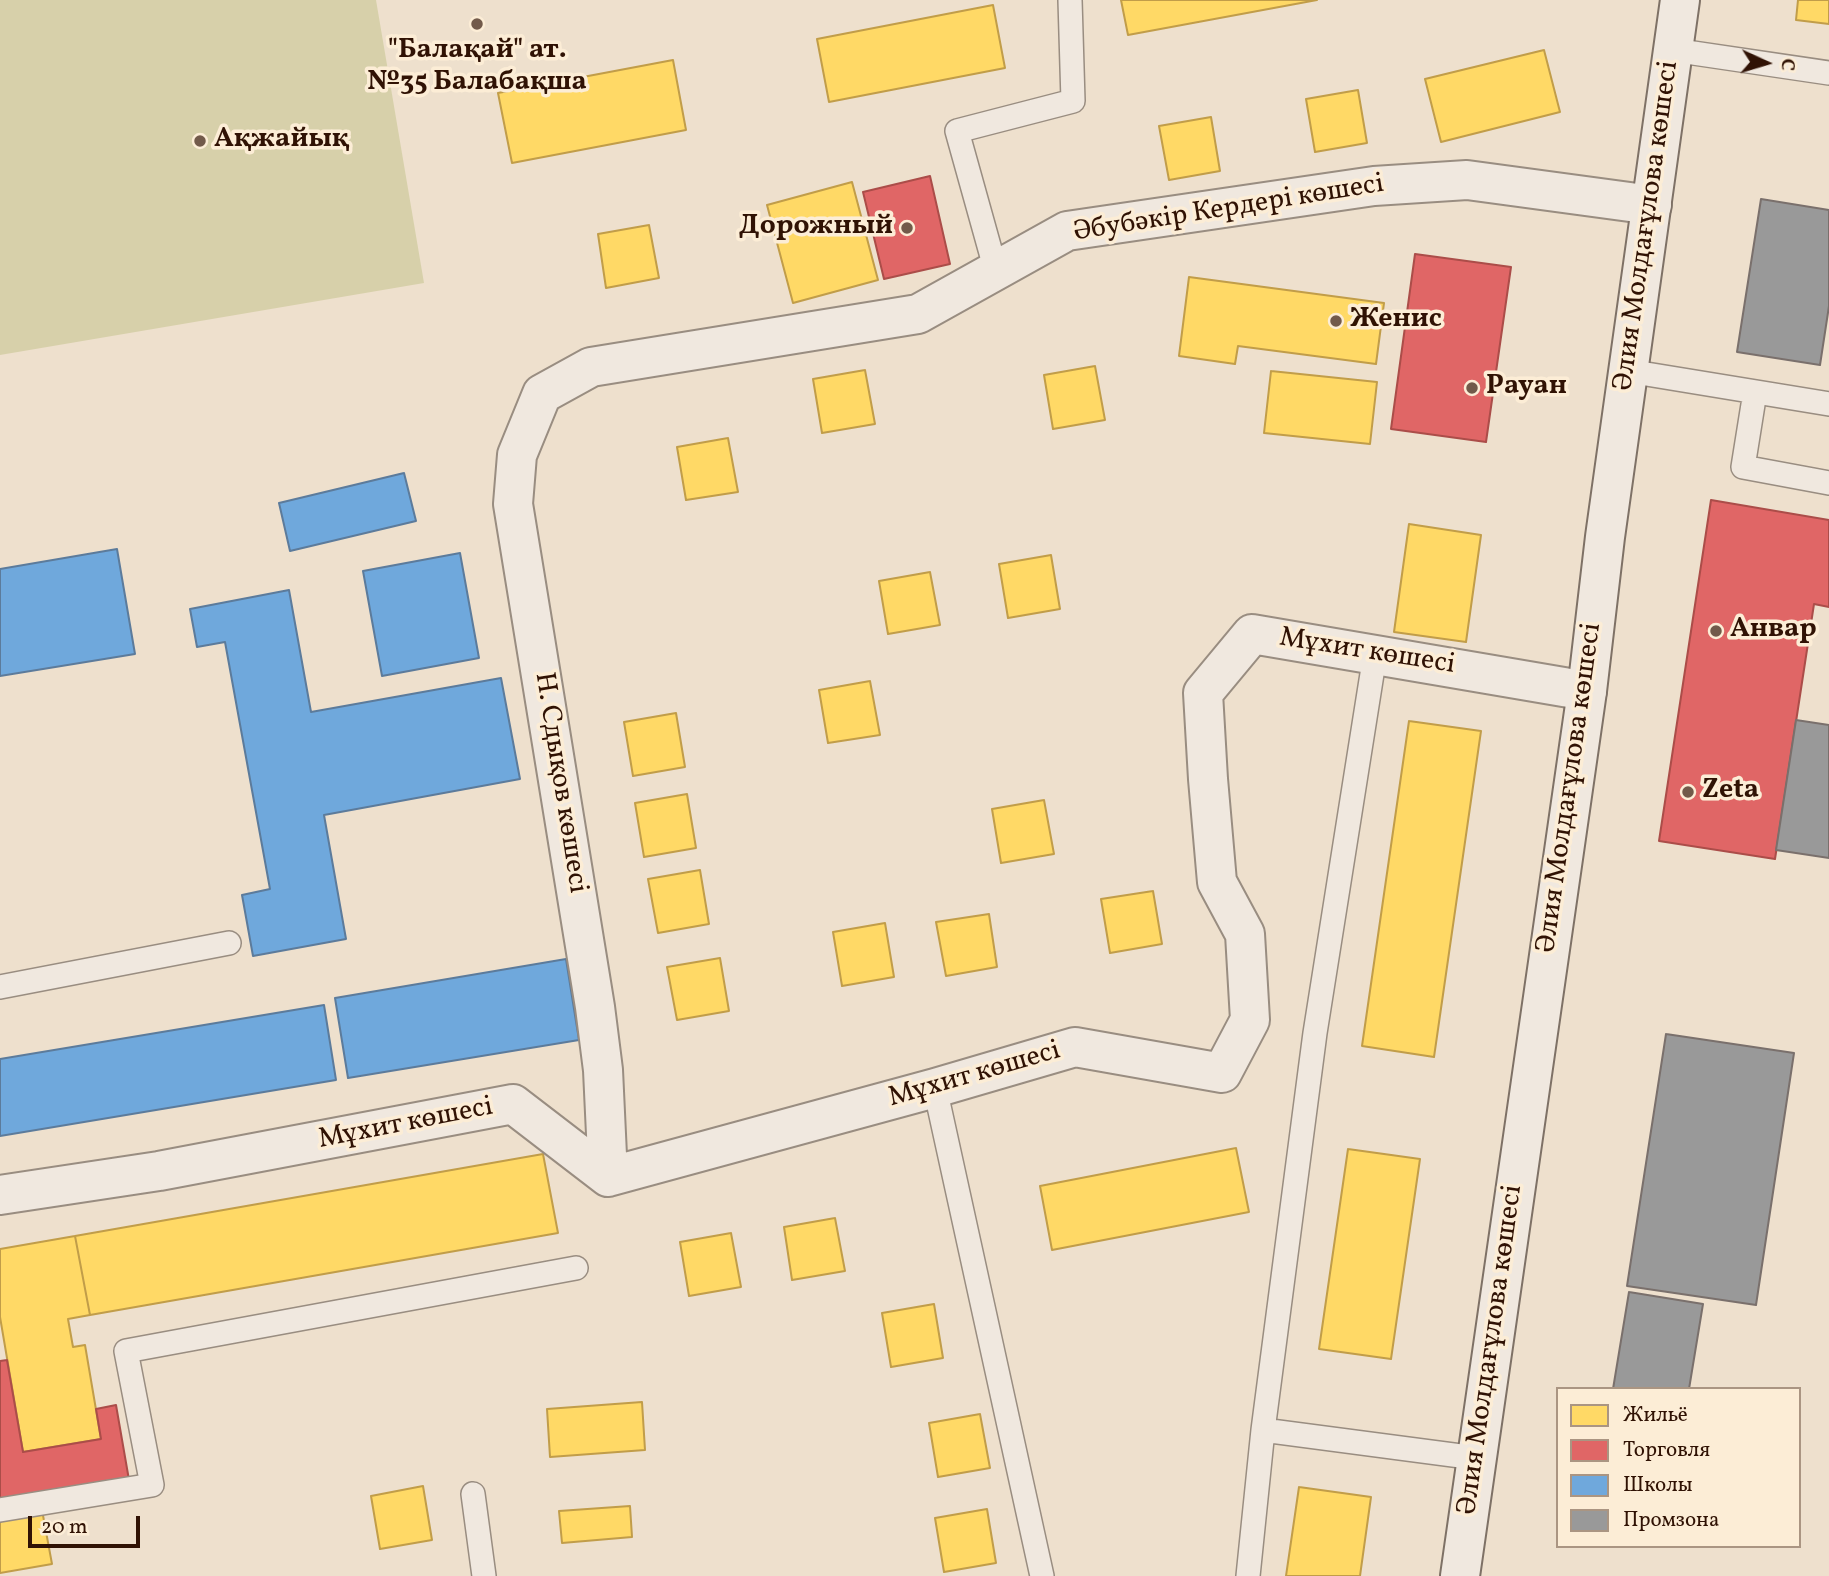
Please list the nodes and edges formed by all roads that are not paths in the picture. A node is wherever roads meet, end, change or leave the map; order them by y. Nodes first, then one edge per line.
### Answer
1 (1070, 0) edge
2 (1680, 0) edge
3 (1673, 50) junction
4 (1829, 73) edge
5 (1652, 205) junction
6 (996, 271) junction
7 (1628, 371) junction
8 (1755, 392) junction
9 (542, 394) joint
10 (1829, 404) edge
11 (1829, 483) edge
12 (1375, 655) junction
13 (1587, 691) junction
14 (229, 943) dead end
15 (0, 987) edge
16 (935, 1088) junction
17 (608, 1177) junction
18 (0, 1195) edge
19 (576, 1268) dead end
20 (1263, 1430) junction
21 (1476, 1458) junction
22 (473, 1494) dead end
23 (0, 1510) edge
24 (485, 1576) edge
25 (1042, 1576) edge
26 (1248, 1576) edge
27 (1460, 1576) edge

1 - 6 lane
2 - 3 street, Әлия Молдағұлова көшесі
3 - 4 lane
3 - 5 street, Әлия Молдағұлова көшесі
5 - 6 street, Әбубәкір Кердері көшесі
5 - 7 street, Әлия Молдағұлова көшесі
6 - 9 street, Әбубәкір Кердері көшесі
7 - 8 lane
7 - 13 street, Әлия Молдағұлова көшесі
8 - 10 lane
8 - 11 lane
9 - 17 street, Н. Сдықов көшесі
12 - 13 street, Мұхит көшесі
12 - 16 street, Мұхит көшесі
12 - 20 lane
13 - 21 street, Әлия Молдағұлова көшесі
14 - 15 lane
16 - 17 street, Мұхит көшесі
16 - 25 lane
17 - 18 street, Мұхит көшесі
19 - 23 lane
20 - 21 lane
20 - 26 lane
21 - 27 street, Әлия Молдағұлова көшесі
22 - 24 lane

